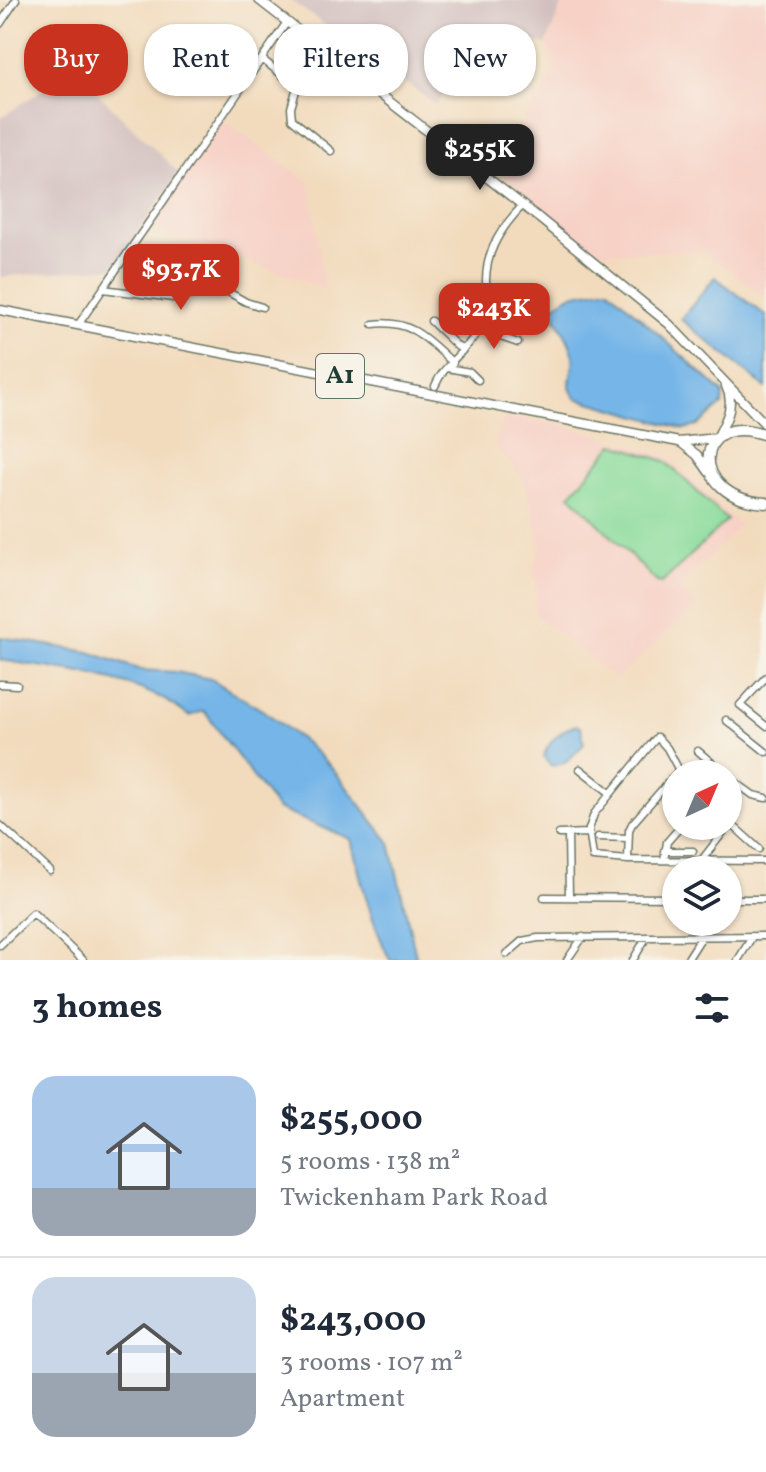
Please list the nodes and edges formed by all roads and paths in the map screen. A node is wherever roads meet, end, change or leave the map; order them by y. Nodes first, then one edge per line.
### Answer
1 (16, 0) edge
2 (259, 0) edge
3 (287, 22) junction
4 (0, 24) edge
5 (262, 59) junction
6 (331, 151) dead end
7 (523, 205) junction
8 (105, 286) junction
9 (262, 307) dead end
10 (0, 310) edge
11 (431, 321) dead end
12 (373, 324) dead end
13 (78, 325) junction
14 (480, 330) junction
15 (518, 343) dead end
16 (464, 349) junction
17 (450, 366) junction
18 (715, 369) junction
19 (478, 380) dead end
20 (435, 386) dead end
21 (766, 425) edge
22 (766, 435) edge
23 (717, 437) junction
24 (679, 442) junction
25 (712, 476) junction
26 (766, 503) edge
27 (765, 679) edge
28 (0, 684) edge
29 (17, 685) dead end
30 (726, 720) dead end
31 (766, 726) edge
32 (698, 751) dead end
33 (766, 752) edge
34 (674, 760) edge
35 (708, 760) edge
36 (580, 769) dead end
37 (742, 787) edge
38 (662, 792) edge
39 (610, 793) junction
40 (766, 798) edge
41 (0, 825) edge
42 (589, 833) junction
43 (559, 834) dead end
44 (568, 834) junction
45 (742, 835) edge
46 (598, 837) dead end
47 (628, 838) junction
48 (669, 840) edge
49 (715, 840) edge
50 (759, 849) dead end
51 (664, 851) junction
52 (693, 851) dead end
53 (664, 856) edge
54 (701, 856) edge
55 (616, 860) junction
56 (628, 860) junction
57 (662, 860) edge
58 (742, 861) edge
59 (766, 861) edge
60 (50, 871) dead end
61 (616, 871) dead end
62 (544, 897) dead end
63 (569, 897) junction
64 (662, 898) edge
65 (742, 899) edge
66 (766, 899) edge
67 (766, 936) edge
68 (583, 937) junction
69 (752, 937) junction
70 (646, 938) junction
71 (701, 938) junction
72 (0, 945) edge
73 (507, 954) dead end
74 (83, 960) edge
75 (567, 960) edge
76 (633, 960) edge
77 (687, 960) edge
78 (738, 960) edge

1 - 4 street
2 - 3 main road
3 - 5 street
3 - 7 main road
5 - 6 street
5 - 8 street
7 - 14 street
7 - 18 main road
8 - 9 street
8 - 13 street
10 - 13 main road, A1
11 - 16 street
12 - 17 street
13 - 24 main road, A1
14 - 15 street
14 - 16 street
16 - 17 street
17 - 19 street
17 - 20 street
18 - 21 main road
18 - 23 main road
22 - 23 highway, A1
23 - 24 main road, A1
23 - 25 highway
24 - 25 main road
25 - 26 highway
27 - 31 street
28 - 29 street
30 - 33 street
32 - 35 street
34 - 39 street
36 - 39 street
37 - 40 street
38 - 47 street
39 - 42 street
41 - 60 street
42 - 44 street
42 - 55 street
43 - 44 street
44 - 63 street
45 - 50 street
46 - 47 street
47 - 56 street
48 - 51 street
49 - 54 street
51 - 52 street
51 - 53 street
55 - 56 street
55 - 61 street
56 - 57 street
58 - 59 street
62 - 63 street
63 - 64 street
65 - 66 street
67 - 69 street
68 - 70 street
68 - 73 street
68 - 75 street
69 - 71 street
69 - 78 street
70 - 71 street
70 - 76 street
71 - 77 street
72 - 74 street

